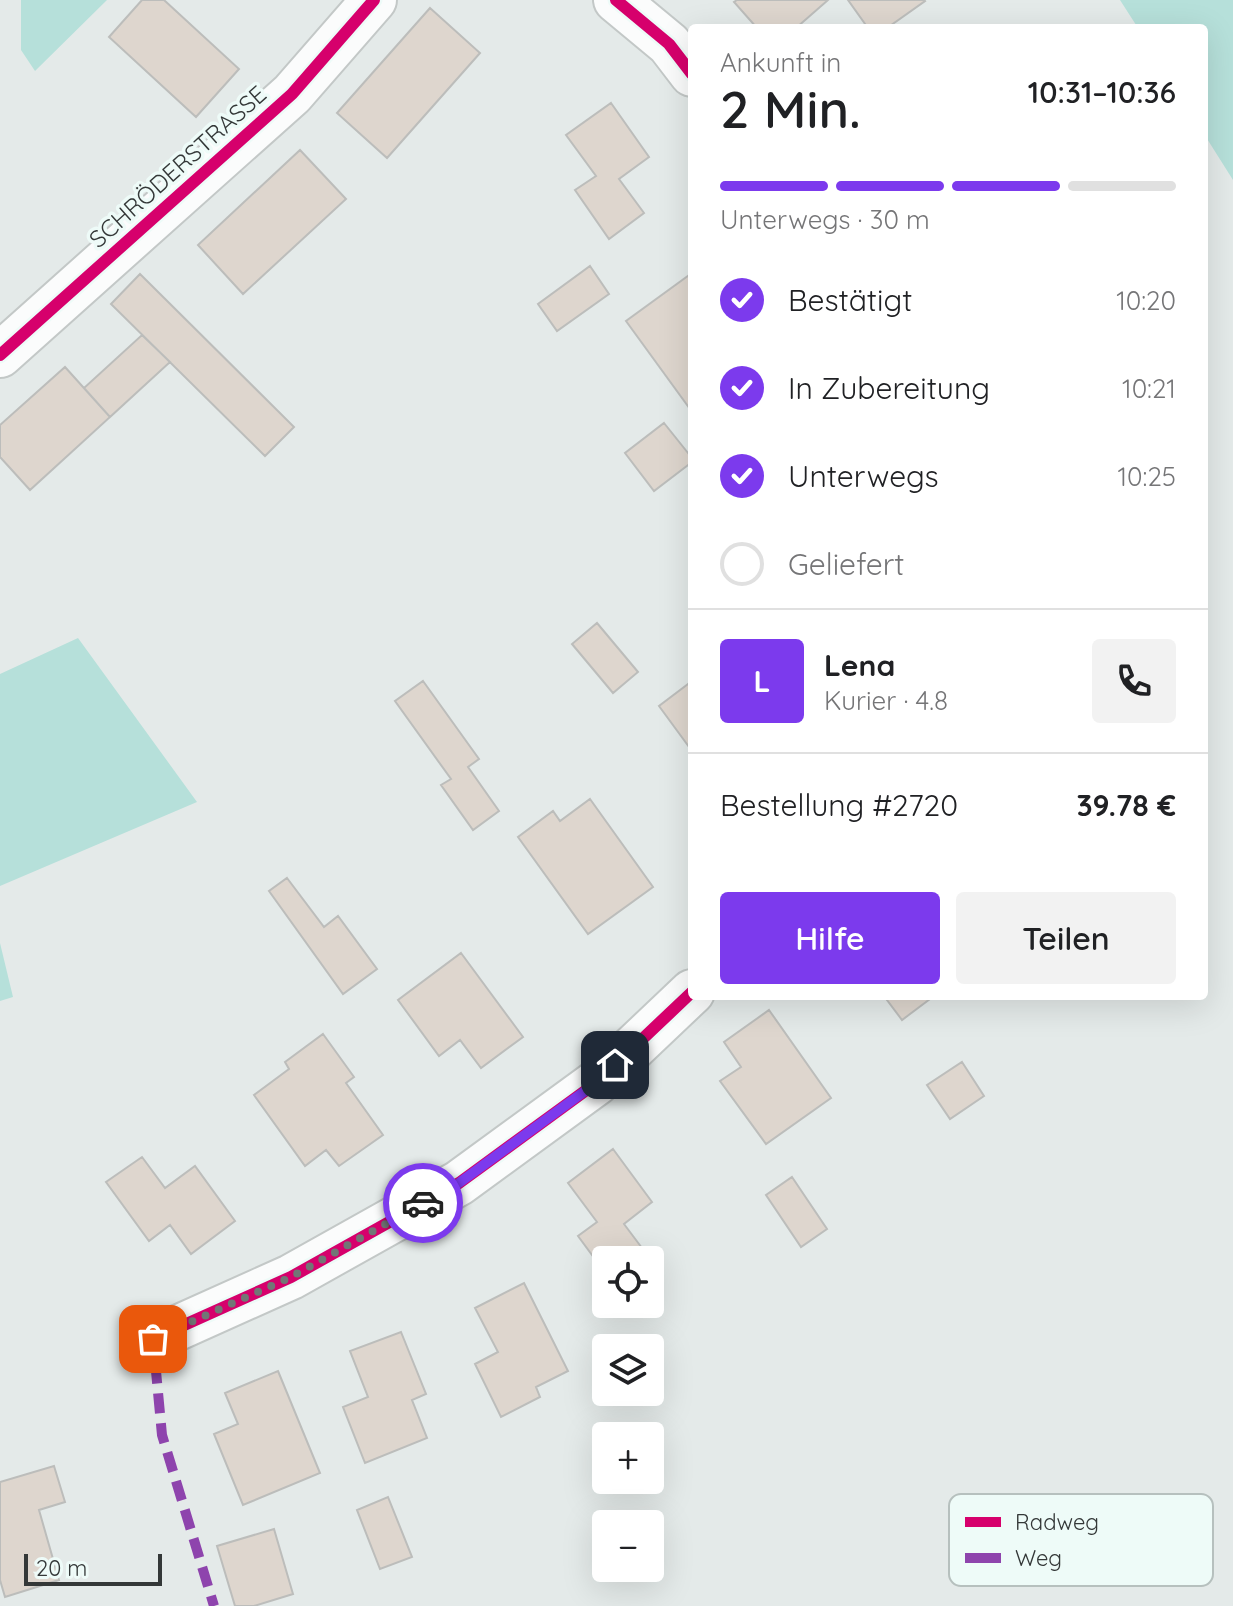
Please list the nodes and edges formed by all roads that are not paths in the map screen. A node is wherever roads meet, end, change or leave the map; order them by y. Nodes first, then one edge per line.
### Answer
1 (374, 0) edge
2 (616, 0) edge
3 (688, 69) edge
4 (0, 355) edge
5 (688, 996) edge
6 (153, 1339) dead end

1 - 4 street, SCHRÖDERSTRASSE
2 - 3 street
5 - 6 street

